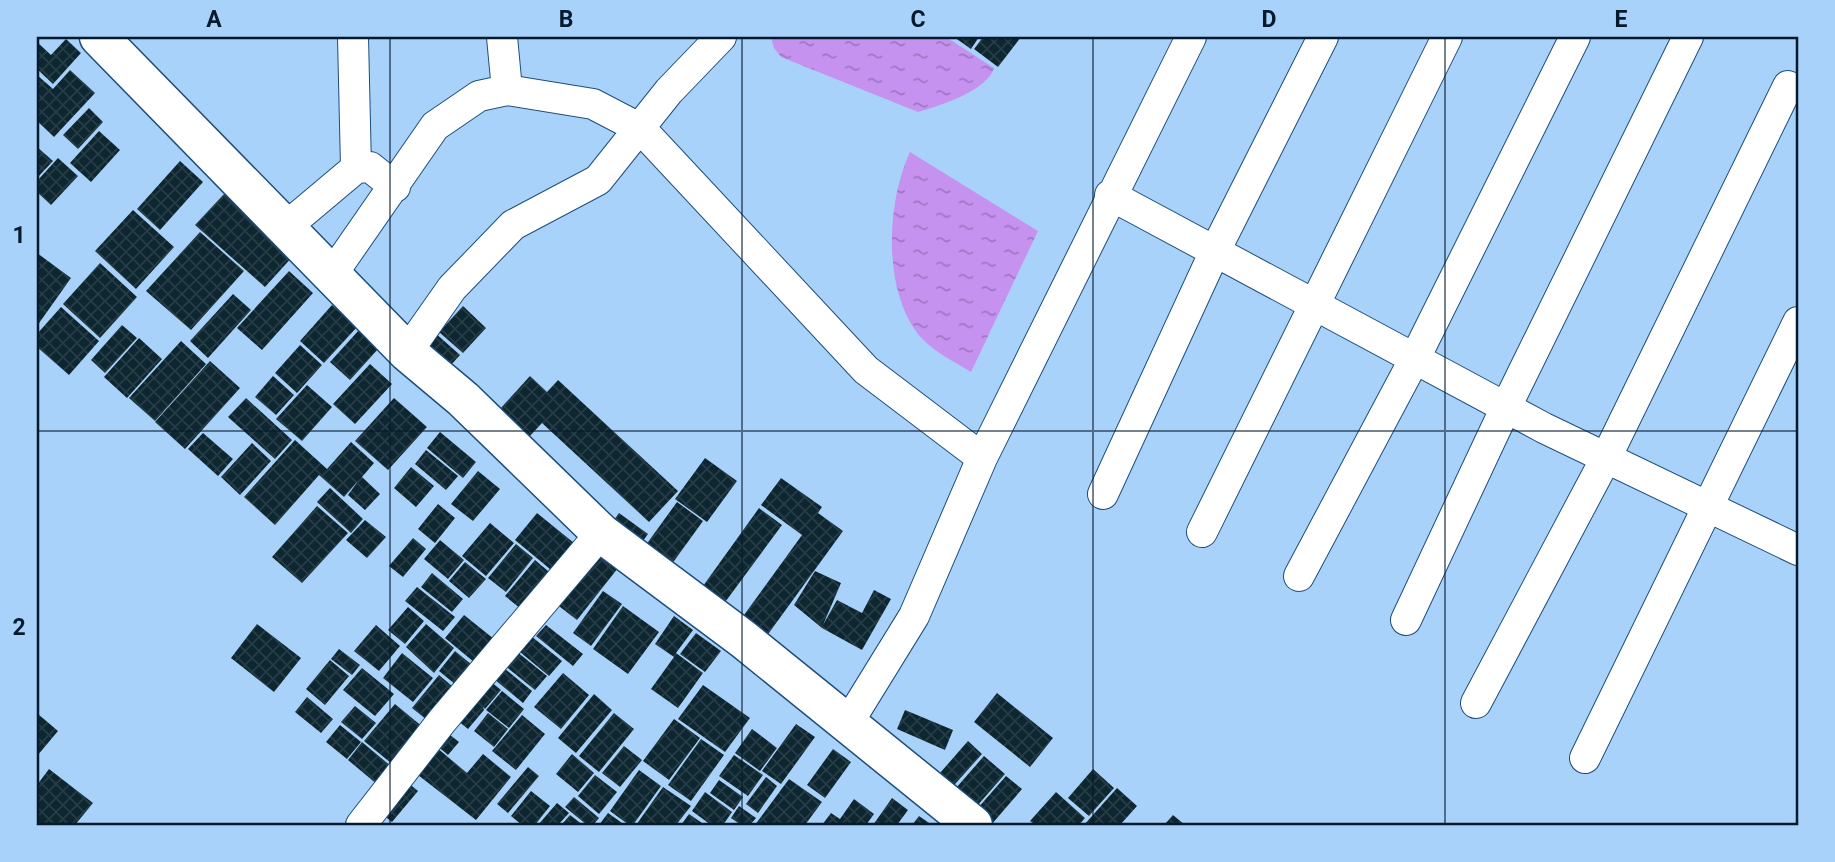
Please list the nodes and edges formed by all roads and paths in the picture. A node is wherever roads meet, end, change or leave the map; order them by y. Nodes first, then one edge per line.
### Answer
1 (99, 37) edge
2 (353, 37) edge
3 (502, 37) edge
4 (721, 37) edge
5 (1189, 37) edge
6 (1323, 37) edge
7 (1447, 37) edge
8 (1575, 37) edge
9 (1688, 37) edge
10 (1788, 86) dead end
11 (507, 90) junction
12 (641, 129) junction
13 (356, 169) junction
14 (394, 187) junction
15 (1110, 195) junction
16 (287, 226) junction
17 (1215, 251) junction
18 (333, 273) junction
19 (1316, 305) junction
20 (1798, 322) edge
21 (407, 352) junction
22 (1415, 358) junction
23 (1506, 407) junction
24 (982, 458) junction
25 (1606, 458) junction
26 (1103, 494) dead end
27 (1707, 507) junction
28 (1202, 532) dead end
29 (601, 533) junction
30 (1798, 550) edge
31 (1299, 576) dead end
32 (1406, 620) dead end
33 (1476, 703) dead end
34 (848, 723) junction
35 (1585, 758) dead end
36 (361, 825) edge
37 (973, 825) edge

1 - 16 street
2 - 13 street
3 - 11 street
4 - 12 street
5 - 15 street
6 - 17 street
7 - 19 street
8 - 22 street
9 - 23 street
10 - 25 street
11 - 12 street
11 - 14 street
12 - 21 street
12 - 24 street
13 - 14 street
13 - 16 street
14 - 18 street
15 - 17 street
15 - 24 street
16 - 18 street
17 - 19 street
17 - 26 street
18 - 21 street
19 - 22 street
19 - 28 street
20 - 27 street
21 - 29 street
22 - 23 street
22 - 31 street
23 - 25 street
23 - 32 street
24 - 34 street
25 - 27 street
25 - 33 street
27 - 30 street
27 - 35 street
29 - 34 street
29 - 36 street
34 - 37 street

